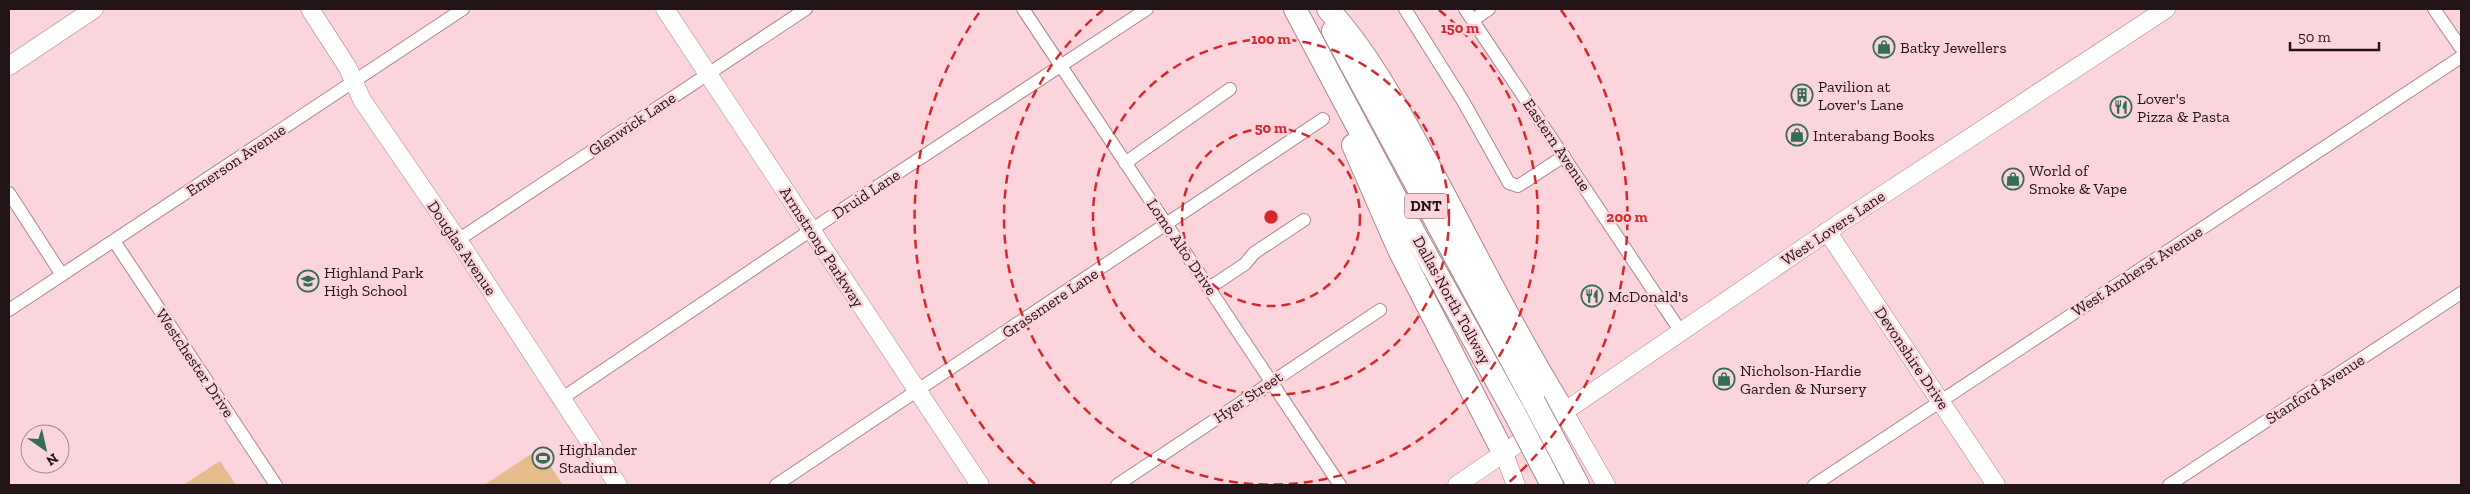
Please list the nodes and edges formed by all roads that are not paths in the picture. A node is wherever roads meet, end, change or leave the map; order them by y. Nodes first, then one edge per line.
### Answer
1 (94, 9) edge
2 (310, 9) edge
3 (463, 9) edge
4 (665, 9) edge
5 (806, 9) edge
6 (1023, 9) edge
7 (1147, 9) edge
8 (1295, 9) edge
9 (1321, 9) edge
10 (1328, 9) edge
11 (1405, 9) edge
12 (1465, 9) edge
13 (1489, 9) edge
14 (2434, 9) edge
15 (2159, 11) edge
16 (1473, 20) junction
17 (2461, 48) edge
18 (2461, 57) edge
19 (9, 66) edge
20 (1061, 67) junction
21 (708, 74) junction
22 (353, 81) junction
23 (1230, 89) dead end
24 (1342, 96) junction
25 (1323, 119) dead end
26 (1564, 156) junction
27 (1125, 163) junction
28 (9, 193) edge
29 (1304, 220) dead end
30 (1166, 225) junction
31 (811, 230) junction
32 (1827, 232) junction
33 (458, 240) junction
34 (114, 241) junction
35 (62, 275) junction
36 (1209, 288) junction
37 (2461, 293) edge
38 (9, 310) edge
39 (1380, 310) dead end
40 (1681, 332) junction
41 (1272, 381) junction
42 (918, 392) junction
43 (561, 399) junction
44 (1940, 401) junction
45 (1564, 412) junction
46 (1504, 454) junction
47 (276, 485) edge
48 (618, 485) edge
49 (776, 485) edge
50 (980, 485) edge
51 (1117, 485) edge
52 (1340, 485) edge
53 (1457, 485) edge
54 (1516, 485) edge
55 (1552, 485) edge
56 (1578, 485) edge
57 (1606, 485) edge
58 (1814, 485) edge
59 (1996, 485) edge
60 (2168, 485) edge

1 - 19 street
2 - 22 street, Douglas Avenue
3 - 22 street, Emerson Avenue
4 - 21 street, Armstrong Parkway
5 - 21 street, Glenwick Lane
6 - 20 street, Lomo Alto Drive
7 - 20 street, Druid Lane
8 - 24 highway, Dallas North Tollway / DNT
9 - 56 highway, Dallas North Tollway / DNT, bridge
10 - 45 highway
11 - 26 street
12 - 16 street, Eastern Avenue
13 - 16 street
14 - 17 street
15 - 32 street, West Lovers Lane
16 - 26 street, Eastern Avenue
18 - 44 street, West Amherst Avenue
20 - 27 street, Lomo Alto Drive
20 - 31 street, Druid Lane
21 - 31 street, Armstrong Parkway
21 - 33 street, Glenwick Lane
22 - 33 street, Douglas Avenue
22 - 34 street, Emerson Avenue
23 - 27 street
24 - 46 highway
24 - 55 highway, Dallas North Tollway / DNT, bridge
25 - 30 street, Grassmere Lane
26 - 40 street, Eastern Avenue
27 - 30 street, Lomo Alto Drive
28 - 35 street
29 - 36 street
30 - 36 street, Lomo Alto Drive
30 - 42 street, Grassmere Lane
31 - 42 street, Armstrong Parkway
31 - 43 street, Druid Lane
32 - 40 street, West Lovers Lane
32 - 44 street, Devonshire Drive
33 - 43 street, Douglas Avenue
34 - 35 street, Emerson Avenue
34 - 47 street, Westchester Drive
35 - 38 street, Emerson Avenue
36 - 41 street, Lomo Alto Drive
37 - 60 street, Stanford Avenue
39 - 41 street, Hyer Street
40 - 45 street, West Lovers Lane
41 - 51 street, Hyer Street
41 - 52 street, Lomo Alto Drive
42 - 49 street, Grassmere Lane
42 - 50 street, Armstrong Parkway
43 - 48 street, Douglas Avenue
44 - 58 street, West Amherst Avenue
44 - 59 street, Devonshire Drive
45 - 46 street, West Lovers Lane
45 - 57 street
46 - 53 street, West Lovers Lane
46 - 54 street

